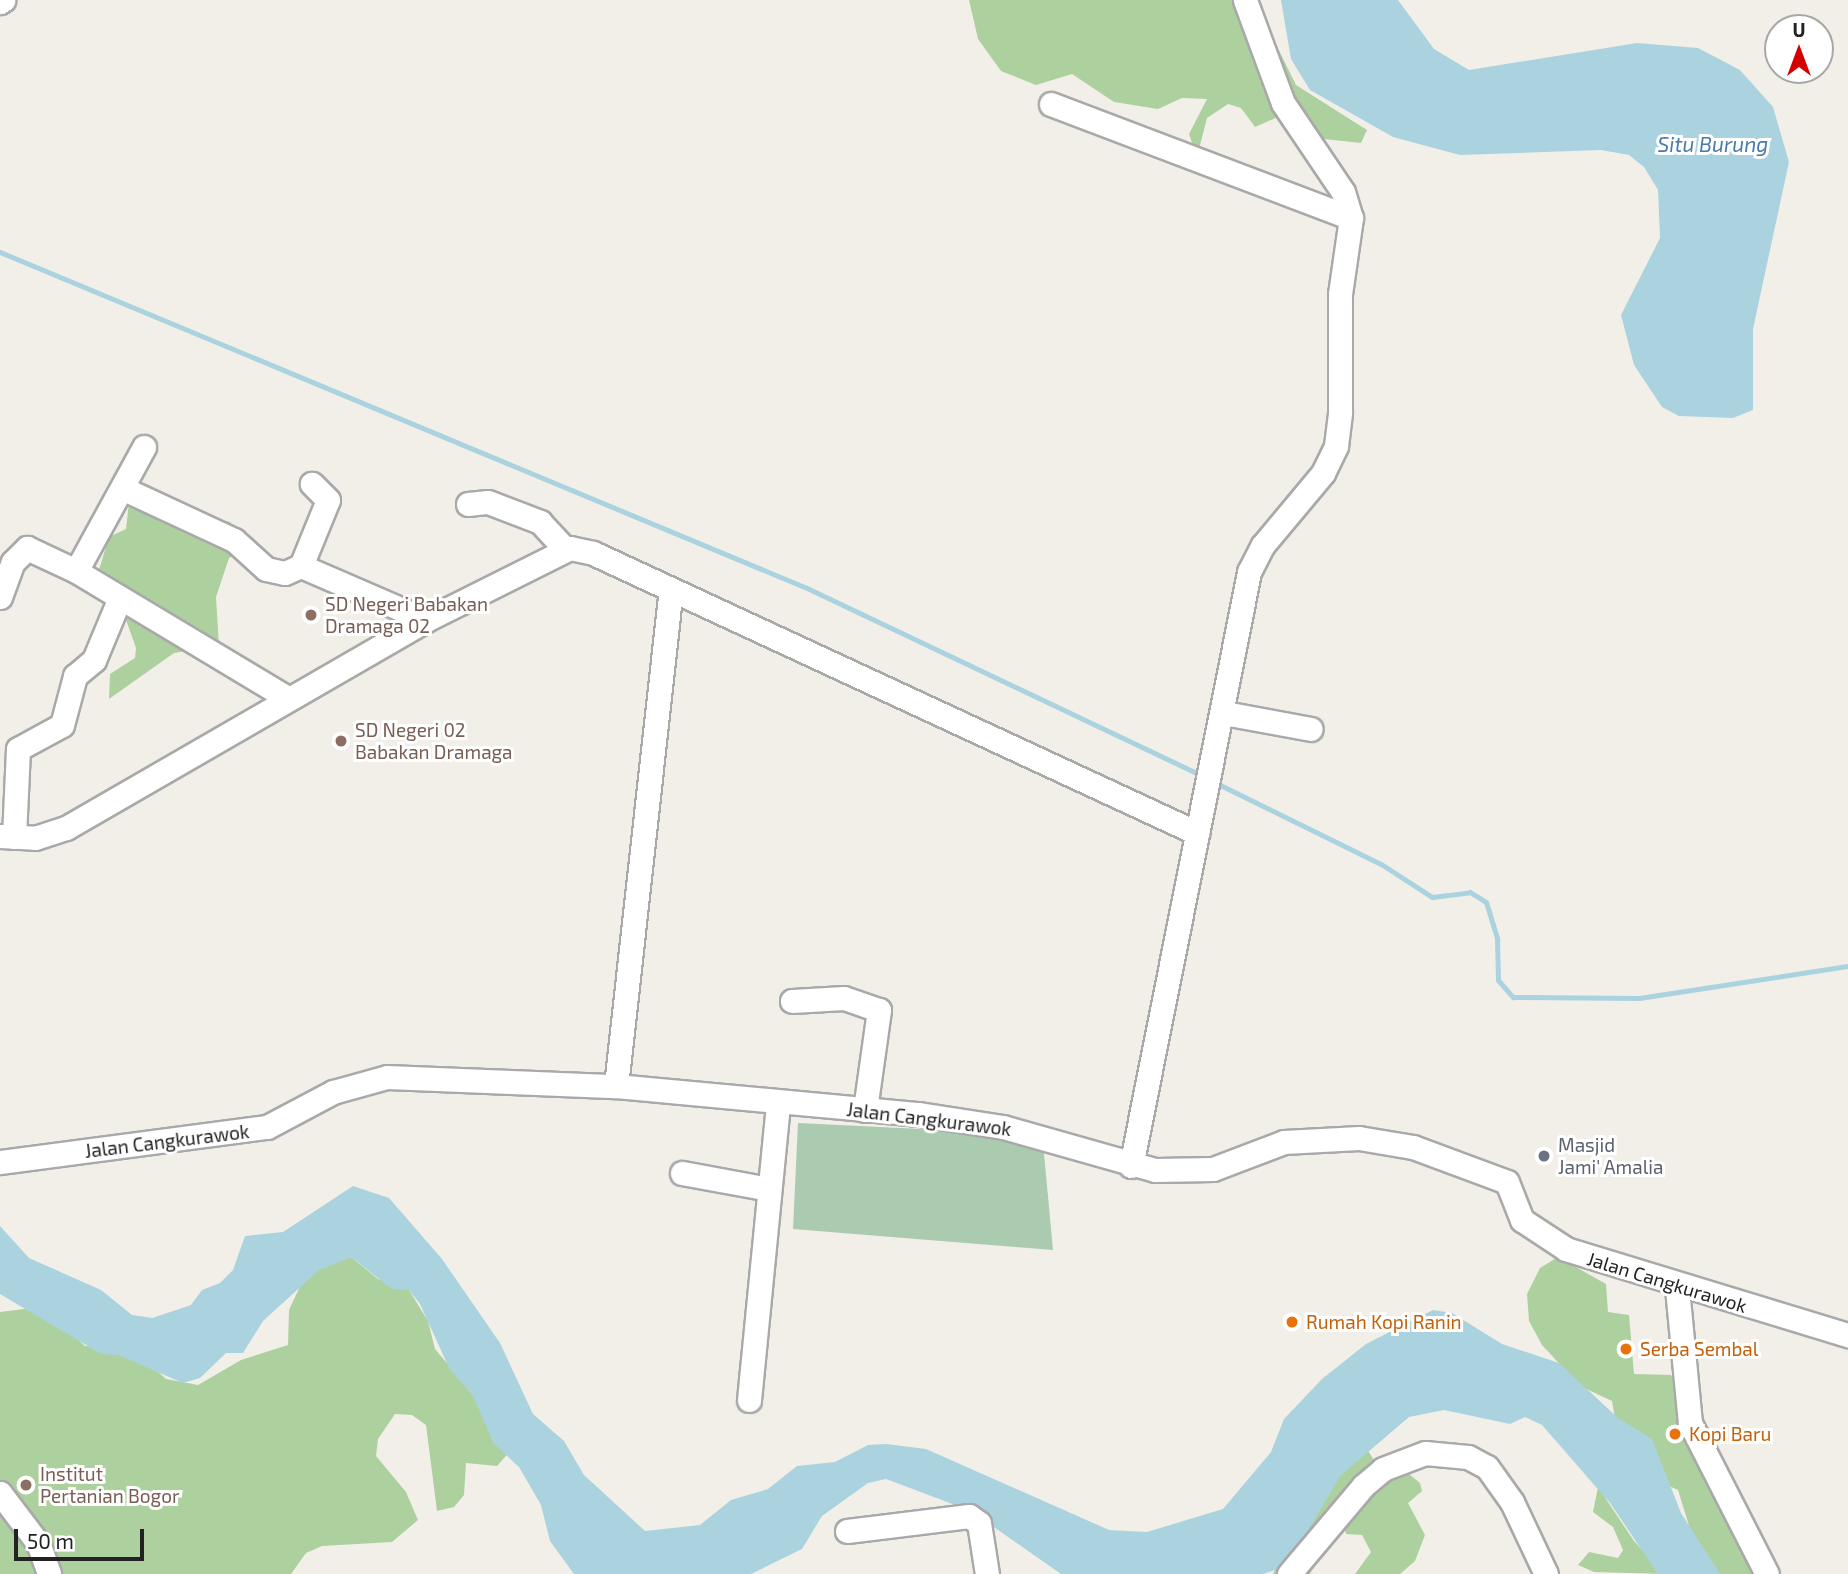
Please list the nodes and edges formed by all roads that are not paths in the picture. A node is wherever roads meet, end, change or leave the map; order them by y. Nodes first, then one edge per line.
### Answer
1 (1245, 0) edge
2 (1051, 104) dead end
3 (1351, 218) junction
4 (144, 447) dead end
5 (312, 484) dead end
6 (124, 489) junction
7 (468, 504) dead end
8 (565, 549) junction
9 (301, 566) junction
10 (76, 571) junction
11 (671, 591) junction
12 (0, 597) edge
13 (119, 600) junction
14 (426, 620) junction
15 (287, 698) junction
16 (1224, 713) junction
17 (1311, 729) dead end
18 (1197, 833) junction
19 (7, 836) edge
20 (792, 1001) dead end
21 (616, 1086) junction
22 (778, 1103) junction
23 (865, 1110) junction
24 (0, 1162) edge
25 (1131, 1166) junction
26 (682, 1173) dead end
27 (769, 1189) junction
28 (1677, 1288) junction
29 (1848, 1335) edge
30 (749, 1400) dead end
31 (0, 1493) edge
32 (847, 1531) dead end
33 (49, 1574) edge
34 (987, 1574) edge
35 (1289, 1574) edge
36 (1546, 1574) edge
37 (1767, 1574) edge

1 - 3 street
2 - 3 street
3 - 16 street
4 - 6 street
5 - 9 street
6 - 9 street
6 - 10 street
7 - 8 street
8 - 11 street
8 - 14 street
9 - 14 street
10 - 12 street
10 - 13 street
11 - 18 street
11 - 21 street
13 - 15 street
13 - 19 street
14 - 15 street
15 - 19 street
16 - 17 street
16 - 18 street
18 - 25 street
20 - 23 street
21 - 22 street, Jalan Cangkurawok
21 - 24 street, Jalan Cangkurawok
22 - 23 street, Jalan Cangkurawok
22 - 27 street
23 - 25 street, Jalan Cangkurawok
25 - 28 street, Jalan Cangkurawok
26 - 27 street
27 - 30 street
28 - 29 street, Jalan Cangkurawok
28 - 37 street
31 - 33 street
32 - 34 street
35 - 36 street

